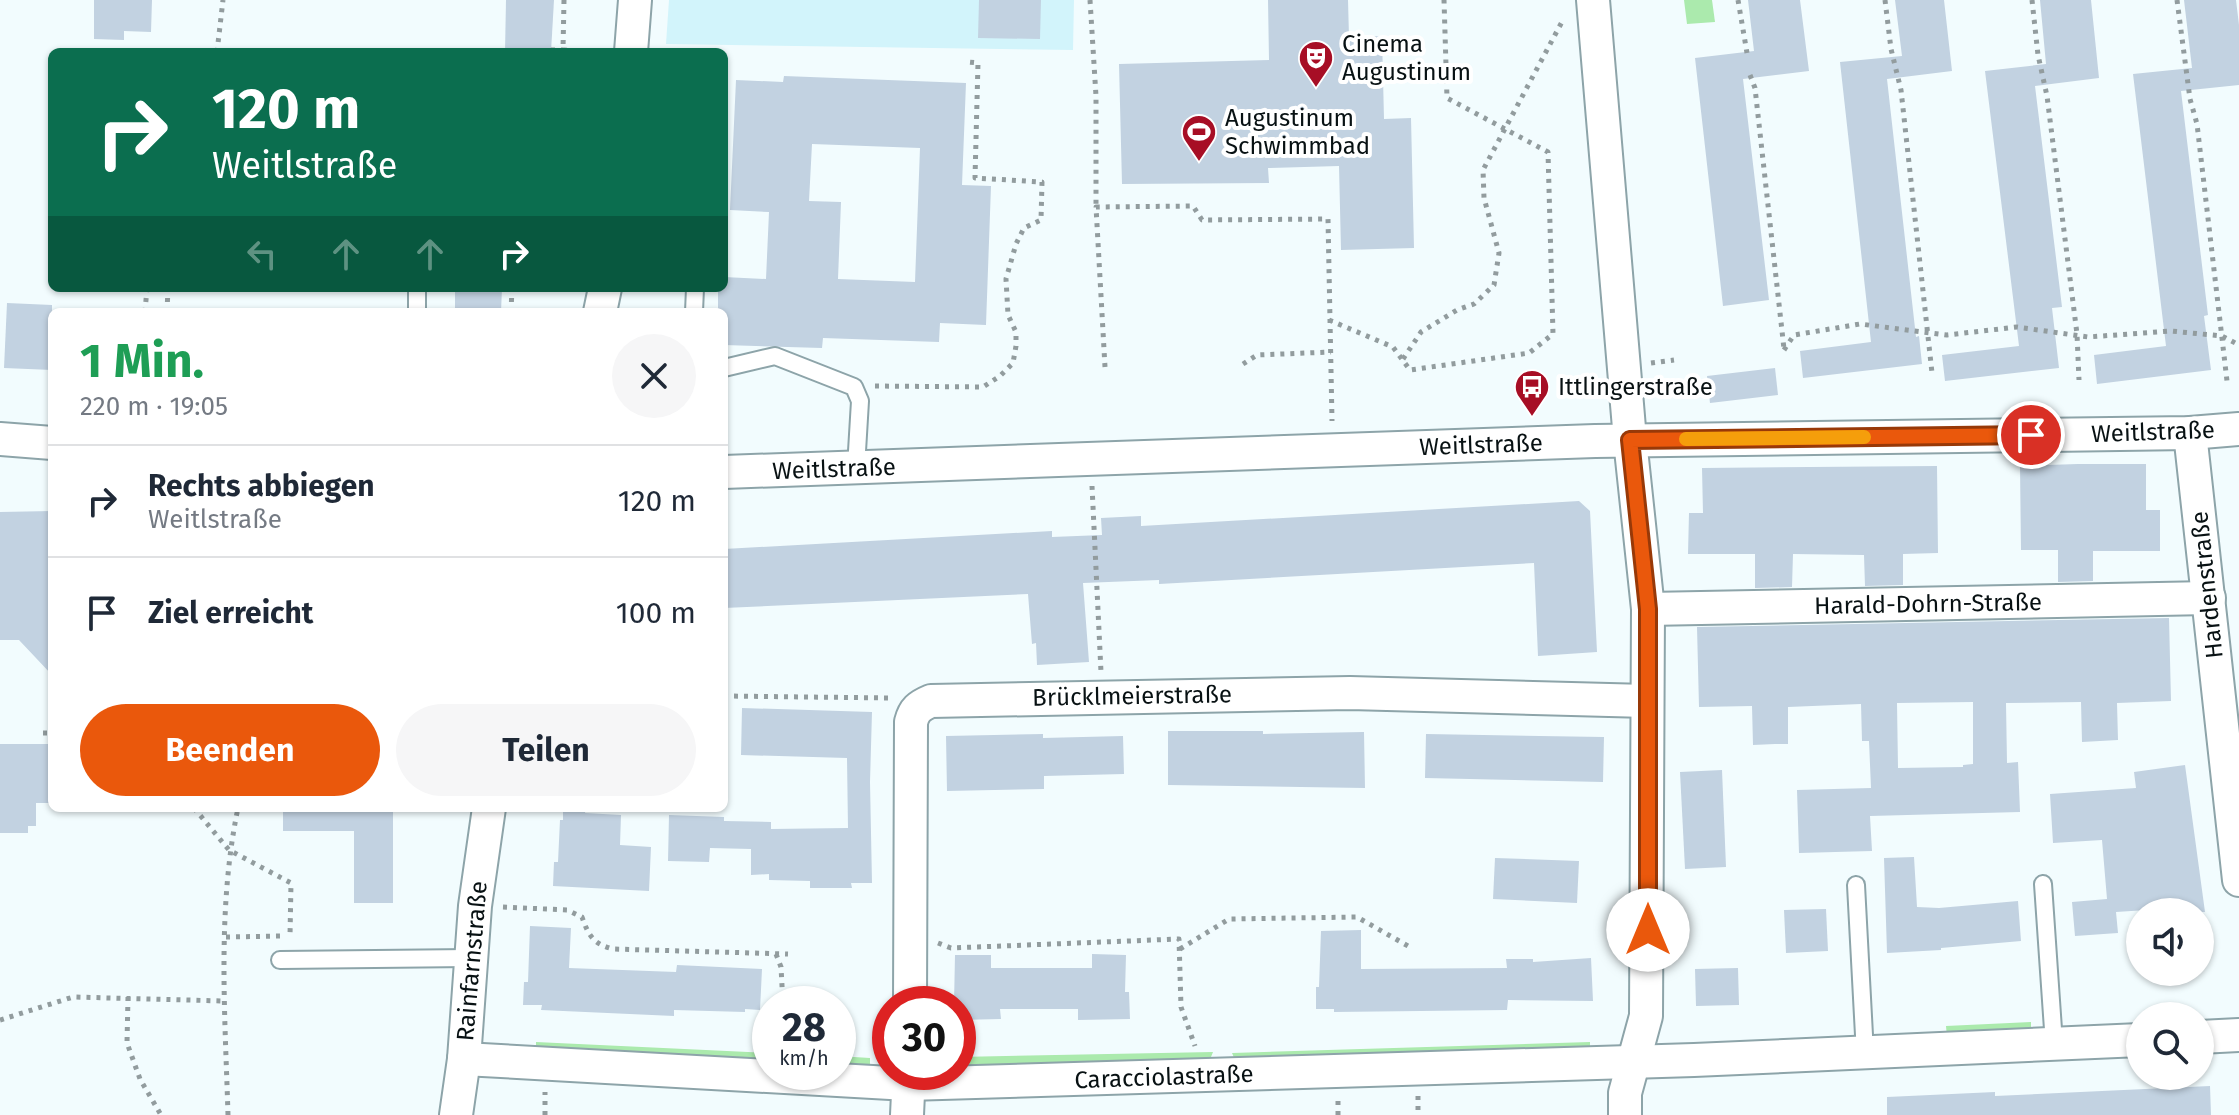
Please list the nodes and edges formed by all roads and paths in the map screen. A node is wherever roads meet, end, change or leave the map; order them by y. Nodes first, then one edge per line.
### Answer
1 (223, 0) edge
2 (564, 0) edge
3 (635, 0) edge
4 (1090, 0) edge
5 (1444, 0) edge
6 (1738, 0) edge
7 (1885, 0) edge
8 (2032, 0) edge
9 (2177, 0) edge
10 (1582, 3) edge
11 (217, 48) edge
12 (563, 48) edge
13 (631, 48) edge
14 (1747, 53) dead end
15 (968, 62) dead end
16 (1750, 75) dead end
17 (1506, 129) junction
18 (1096, 207) junction
19 (1329, 320) junction
20 (1928, 331) junction
21 (2077, 334) junction
22 (2222, 336) junction
23 (2239, 345) edge
24 (1331, 352) junction
25 (1403, 359) junction
26 (1674, 360) dead end
27 (1243, 364) dead end
28 (1646, 364) dead end
29 (728, 367) edge
30 (1105, 367) dead end
31 (1932, 373) dead end
32 (2079, 380) dead end
33 (2227, 381) dead end
34 (854, 387) junction
35 (2239, 429) edge
36 (2190, 433) junction
37 (0, 439) edge
38 (1630, 440) junction
39 (48, 443) edge
40 (1331, 451) junction
41 (1091, 460) junction
42 (856, 468) junction
43 (728, 472) edge
44 (2209, 598) junction
45 (1648, 609) junction
46 (728, 696) edge
47 (1101, 697) junction
48 (1647, 701) junction
49 (919, 705) junction
50 (43, 733) dead end
51 (48, 733) edge
52 (197, 812) edge
53 (237, 812) edge
54 (488, 812) edge
55 (229, 850) junction
56 (2239, 880) edge
57 (2043, 884) dead end
58 (1856, 885) dead end
59 (475, 906) junction
60 (290, 936) dead end
61 (910, 937) junction
62 (1408, 946) dead end
63 (1180, 949) junction
64 (776, 954) junction
65 (788, 954) dead end
66 (470, 958) junction
67 (280, 960) dead end
68 (782, 986) edge
69 (910, 986) edge
70 (128, 997) junction
71 (224, 1001) junction
72 (0, 1020) edge
73 (2239, 1035) edge
74 (2214, 1036) edge
75 (2126, 1041) edge
76 (2054, 1044) junction
77 (1195, 1046) dead end
78 (1865, 1054) junction
79 (464, 1059) junction
80 (1633, 1062) junction
81 (545, 1087) dead end
82 (872, 1087) edge
83 (976, 1087) edge
84 (1418, 1089) dead end
85 (1338, 1094) dead end
86 (161, 1115) edge
87 (228, 1115) edge
88 (456, 1115) edge
89 (545, 1115) edge
90 (1338, 1115) edge
91 (1418, 1115) edge
92 (1625, 1115) edge

1 - 11 path
2 - 12 path
3 - 13 street
4 - 18 path
5 - 17 path
6 - 14 path
7 - 20 path
8 - 21 path
9 - 22 path
10 - 17 path
10 - 38 street
15 - 34 path
16 - 20 path
17 - 25 path
17 - 25 path
18 - 19 path
18 - 30 path
19 - 24 path
19 - 25 path
20 - 21 path
20 - 31 path
21 - 22 path
21 - 32 path
22 - 23 path
22 - 33 path
24 - 27 path
24 - 40 path
26 - 28 path
29 - 34 lane
34 - 42 lane
35 - 36 street, Weitlstraße
36 - 38 street, Weitlstraße
36 - 44 street, Hardenstraße
37 - 39 street
38 - 40 street, Weitlstraße
38 - 45 street
40 - 41 street, Weitlstraße
41 - 42 street, Weitlstraße
41 - 47 path
42 - 43 street, Weitlstraße
44 - 45 street, Harald-Dohrn-Straße
44 - 56 street, Hardenstraße
45 - 48 street
46 - 49 path
47 - 48 street, Brücklmeierstraße
47 - 49 street, Brücklmeierstraße
48 - 80 street
49 - 61 street
50 - 51 path
52 - 55 path
53 - 55 path
54 - 59 street, Rainfarnstraße
55 - 60 path
55 - 71 path
57 - 76 lane
58 - 78 lane
59 - 64 path
59 - 66 street, Rainfarnstraße
61 - 63 path
61 - 69 street
62 - 63 path
63 - 77 path
64 - 65 path
64 - 68 path
66 - 67 lane
66 - 79 street, Rainfarnstraße
70 - 71 path
70 - 72 path
70 - 86 path
71 - 87 path
73 - 74 street
75 - 76 street, Caracciolastraße
76 - 78 street, Caracciolastraße
78 - 80 street, Caracciolastraße
79 - 82 street, Caracciolastraße
79 - 88 street, Rainfarnstraße
80 - 83 street, Caracciolastraße
80 - 92 street
81 - 89 path
84 - 91 path
85 - 90 path

